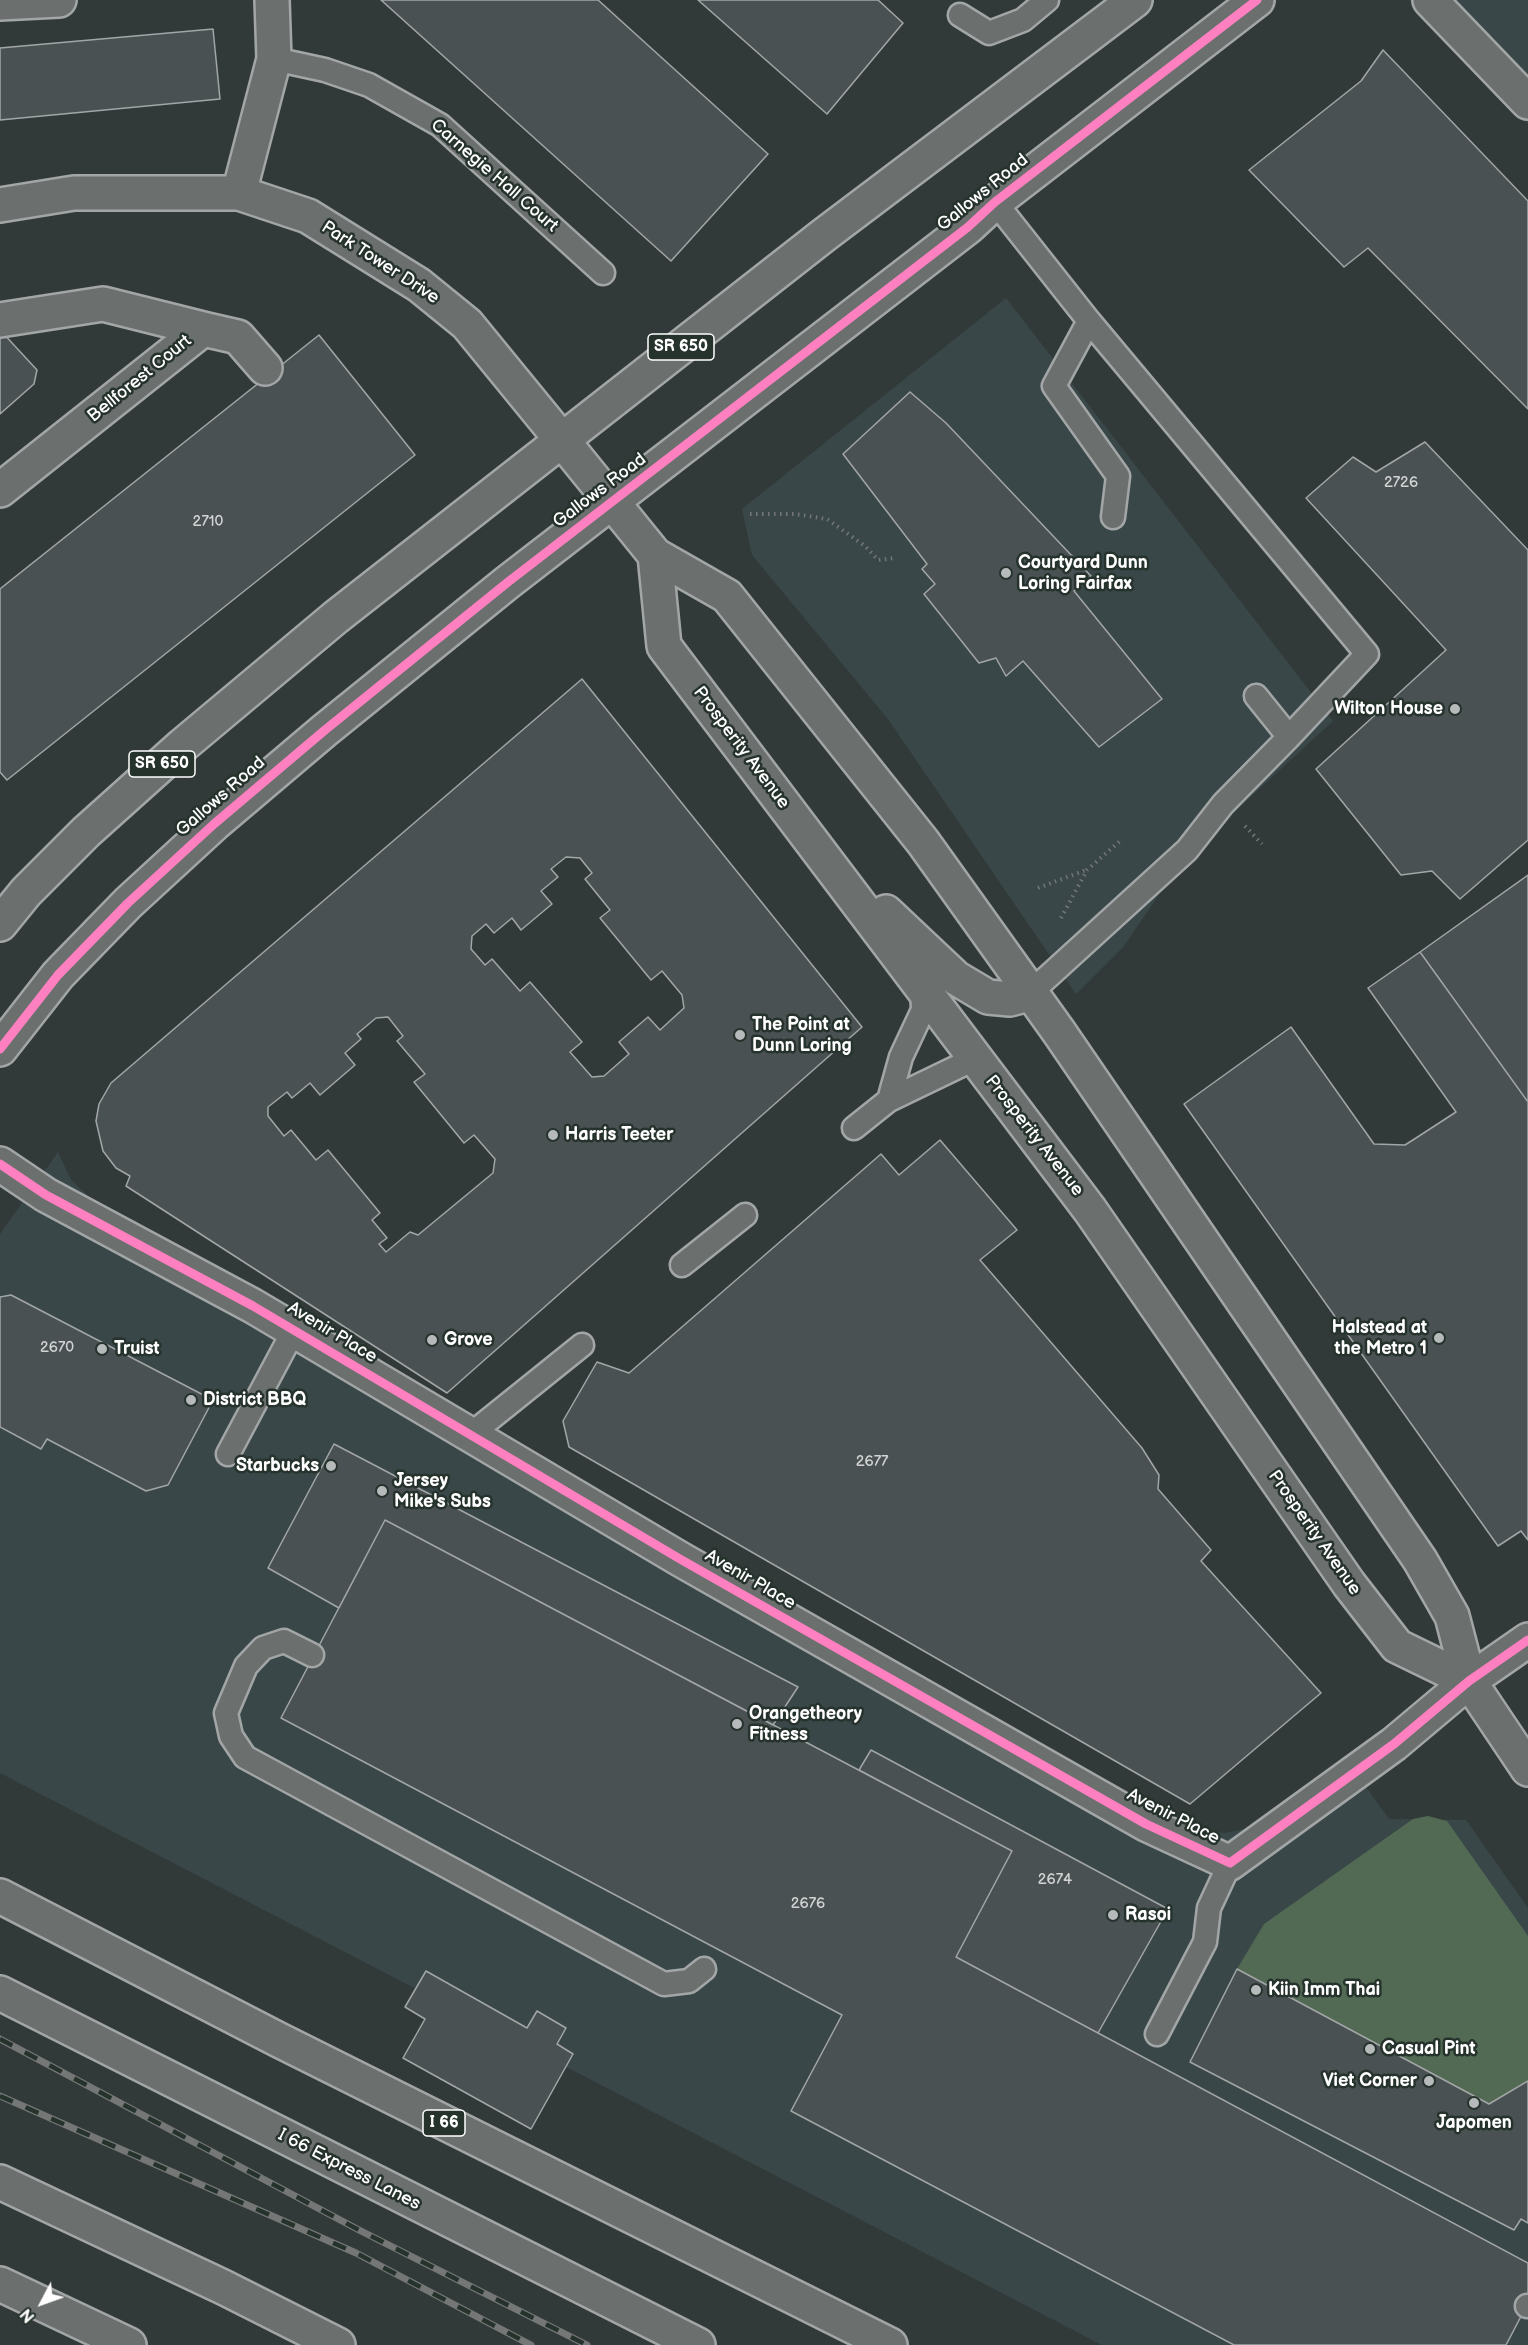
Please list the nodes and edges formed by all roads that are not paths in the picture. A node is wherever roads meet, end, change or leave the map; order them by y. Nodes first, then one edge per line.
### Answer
1 (59, 0) edge
2 (272, 0) edge
3 (1047, 0) edge
4 (1135, 0) edge
5 (1257, 0) edge
6 (1430, 0) edge
7 (0, 3) edge
8 (960, 15) dead end
9 (274, 59) junction
10 (1528, 102) edge
11 (239, 193) junction
12 (995, 202) junction
13 (0, 205) edge
14 (603, 273) dead end
15 (0, 320) edge
16 (1089, 321) junction
17 (203, 329) junction
18 (265, 368) dead end
19 (561, 439) junction
20 (0, 490) edge
21 (612, 503) junction
22 (1113, 517) dead end
23 (655, 555) junction
24 (1256, 696) dead end
25 (1289, 737) junction
26 (815, 844) junction
27 (0, 924) edge
28 (922, 986) junction
29 (1029, 994) junction
30 (0, 1049) edge
31 (974, 1059) junction
32 (889, 1100) junction
33 (854, 1128) dead end
34 (0, 1164) edge
35 (745, 1215) dead end
36 (682, 1265) dead end
37 (294, 1330) junction
38 (582, 1345) dead end
39 (470, 1435) junction
40 (228, 1454) dead end
41 (1528, 1640) edge
42 (312, 1655) dead end
43 (1469, 1681) junction
44 (1528, 1769) edge
45 (1230, 1863) junction
46 (0, 1896) edge
47 (704, 1969) dead end
48 (0, 1993) edge
49 (1157, 2034) dead end
50 (0, 2182) edge
51 (0, 2284) edge
52 (129, 2345) edge
53 (338, 2345) edge
54 (698, 2345) edge
55 (890, 2345) edge

1 - 7 main road
2 - 9 main road
3 - 8 lane
4 - 19 main road, SR 650
5 - 12 main road, Gallows Road
6 - 10 main road
9 - 11 main road
9 - 14 lane, Carnegie Hall Court
11 - 13 main road, Park Tower Drive
11 - 19 main road, Park Tower Drive
12 - 16 lane
12 - 21 main road, Gallows Road
15 - 17 main road, Bellforest Court
16 - 22 lane
16 - 25 lane
17 - 18 main road
17 - 20 main road, Bellforest Court
19 - 21 main road
19 - 27 main road, SR 650
21 - 23 main road
21 - 30 main road, Gallows Road
23 - 26 main road, Prosperity Avenue
23 - 29 main road
24 - 25 lane
25 - 29 lane
26 - 28 main road, Prosperity Avenue
26 - 29 main road
28 - 31 main road, Prosperity Avenue
28 - 32 lane
29 - 43 main road
31 - 32 lane
31 - 43 main road, Prosperity Avenue
32 - 33 lane
34 - 37 main road, Avenir Place
35 - 36 lane
37 - 39 main road, Avenir Place
37 - 40 lane
38 - 39 lane
39 - 45 main road, Avenir Place
41 - 43 main road, Avenir Place
42 - 47 lane
43 - 44 main road
43 - 45 main road, Avenir Place
45 - 49 lane
46 - 55 main road, I 66
48 - 54 main road, I 66 Express Lanes
50 - 53 main road
51 - 52 main road

